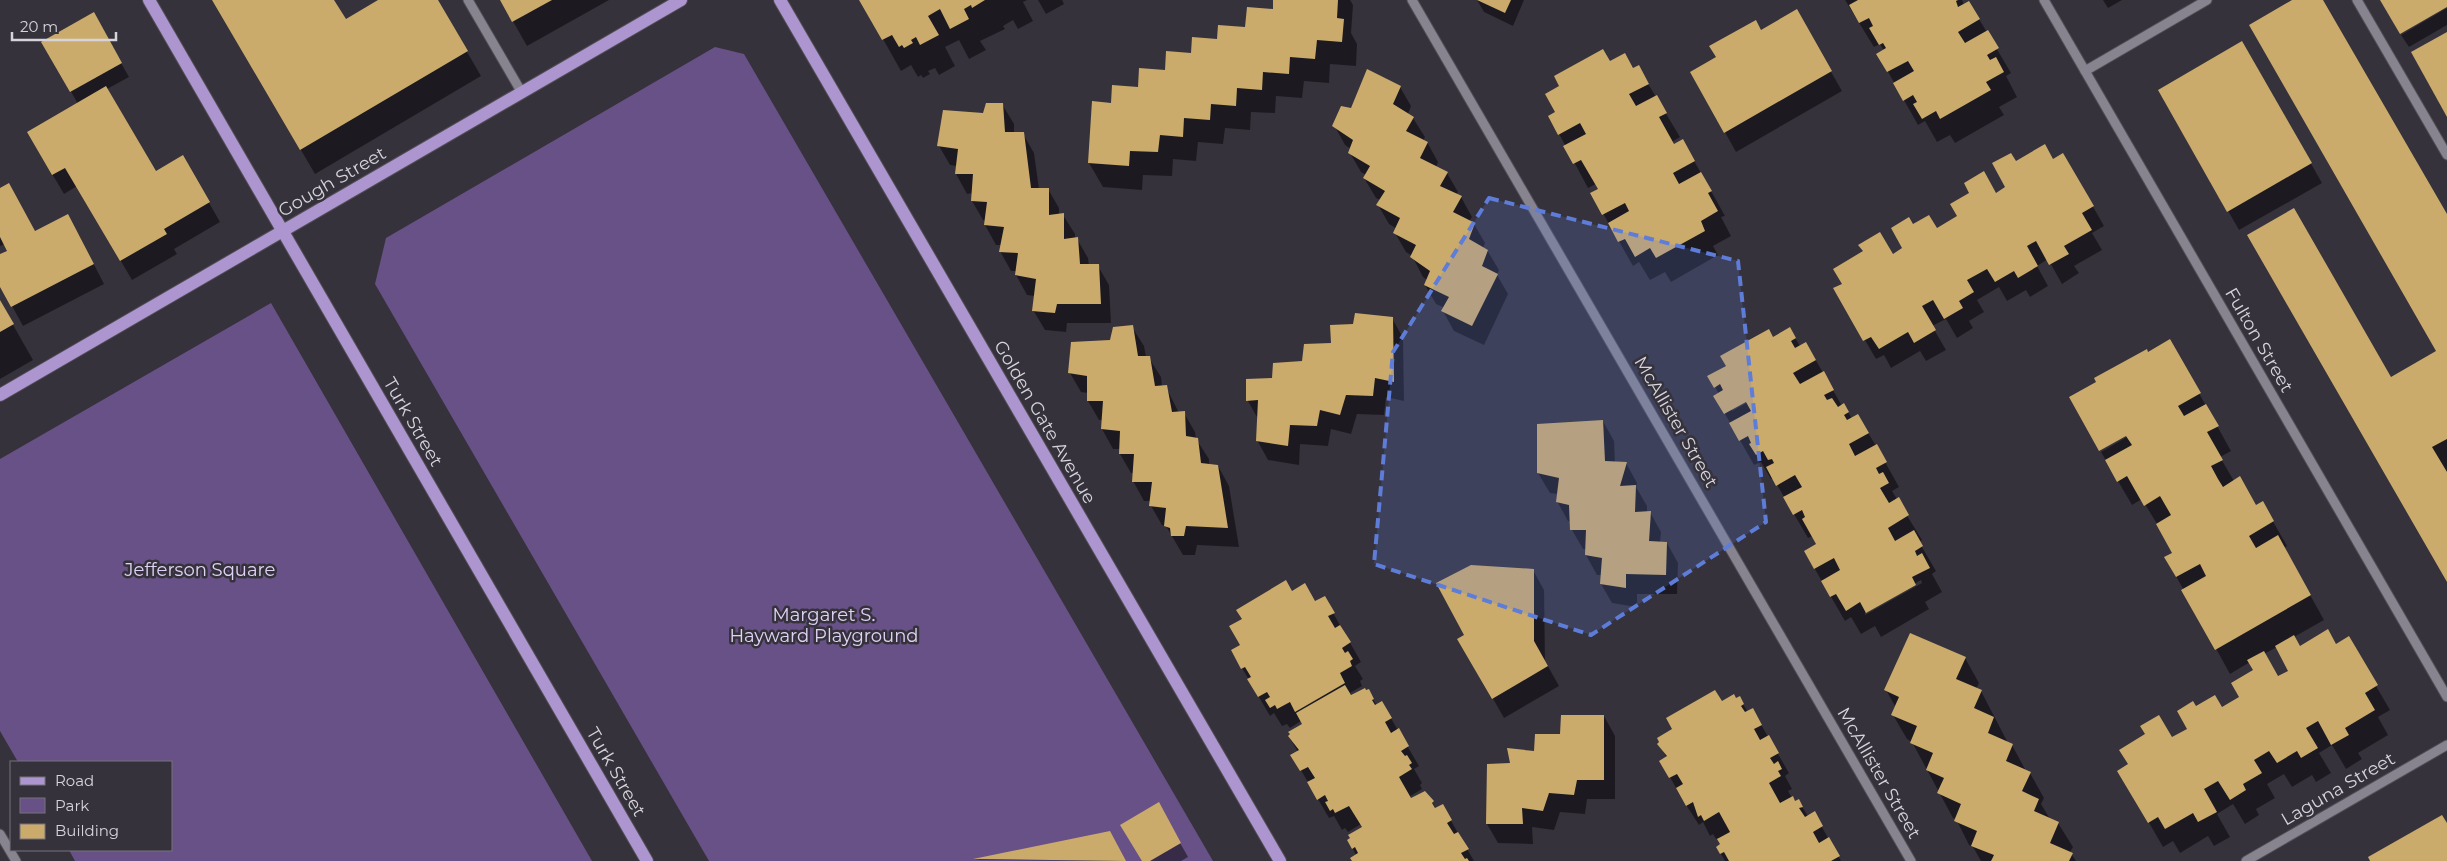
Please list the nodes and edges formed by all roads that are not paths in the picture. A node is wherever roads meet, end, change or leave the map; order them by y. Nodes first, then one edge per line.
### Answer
1 (149, 0) edge
2 (468, 0) edge
3 (681, 0) edge
4 (780, 0) edge
5 (1412, 0) edge
6 (2044, 0) edge
7 (2207, 0) edge
8 (2357, 0) edge
9 (2085, 71) junction
10 (522, 93) junction
11 (2447, 155) edge
12 (282, 230) junction
13 (0, 394) edge
14 (2447, 697) edge
15 (2447, 745) edge
16 (0, 834) edge
17 (10, 851) edge
18 (648, 861) edge
19 (1280, 861) edge
20 (1911, 861) edge
21 (2246, 861) edge

1 - 12 main road, Turk Street
2 - 10 street
3 - 10 main road, Gough Street
4 - 19 main road, Golden Gate Avenue
5 - 20 street, McAllister Street
6 - 9 street, Fulton Street
7 - 9 street
8 - 11 street
9 - 14 street, Fulton Street
10 - 12 main road, Gough Street
12 - 13 main road, Gough Street
12 - 18 main road, Turk Street
15 - 21 street, Laguna Street
16 - 17 street

